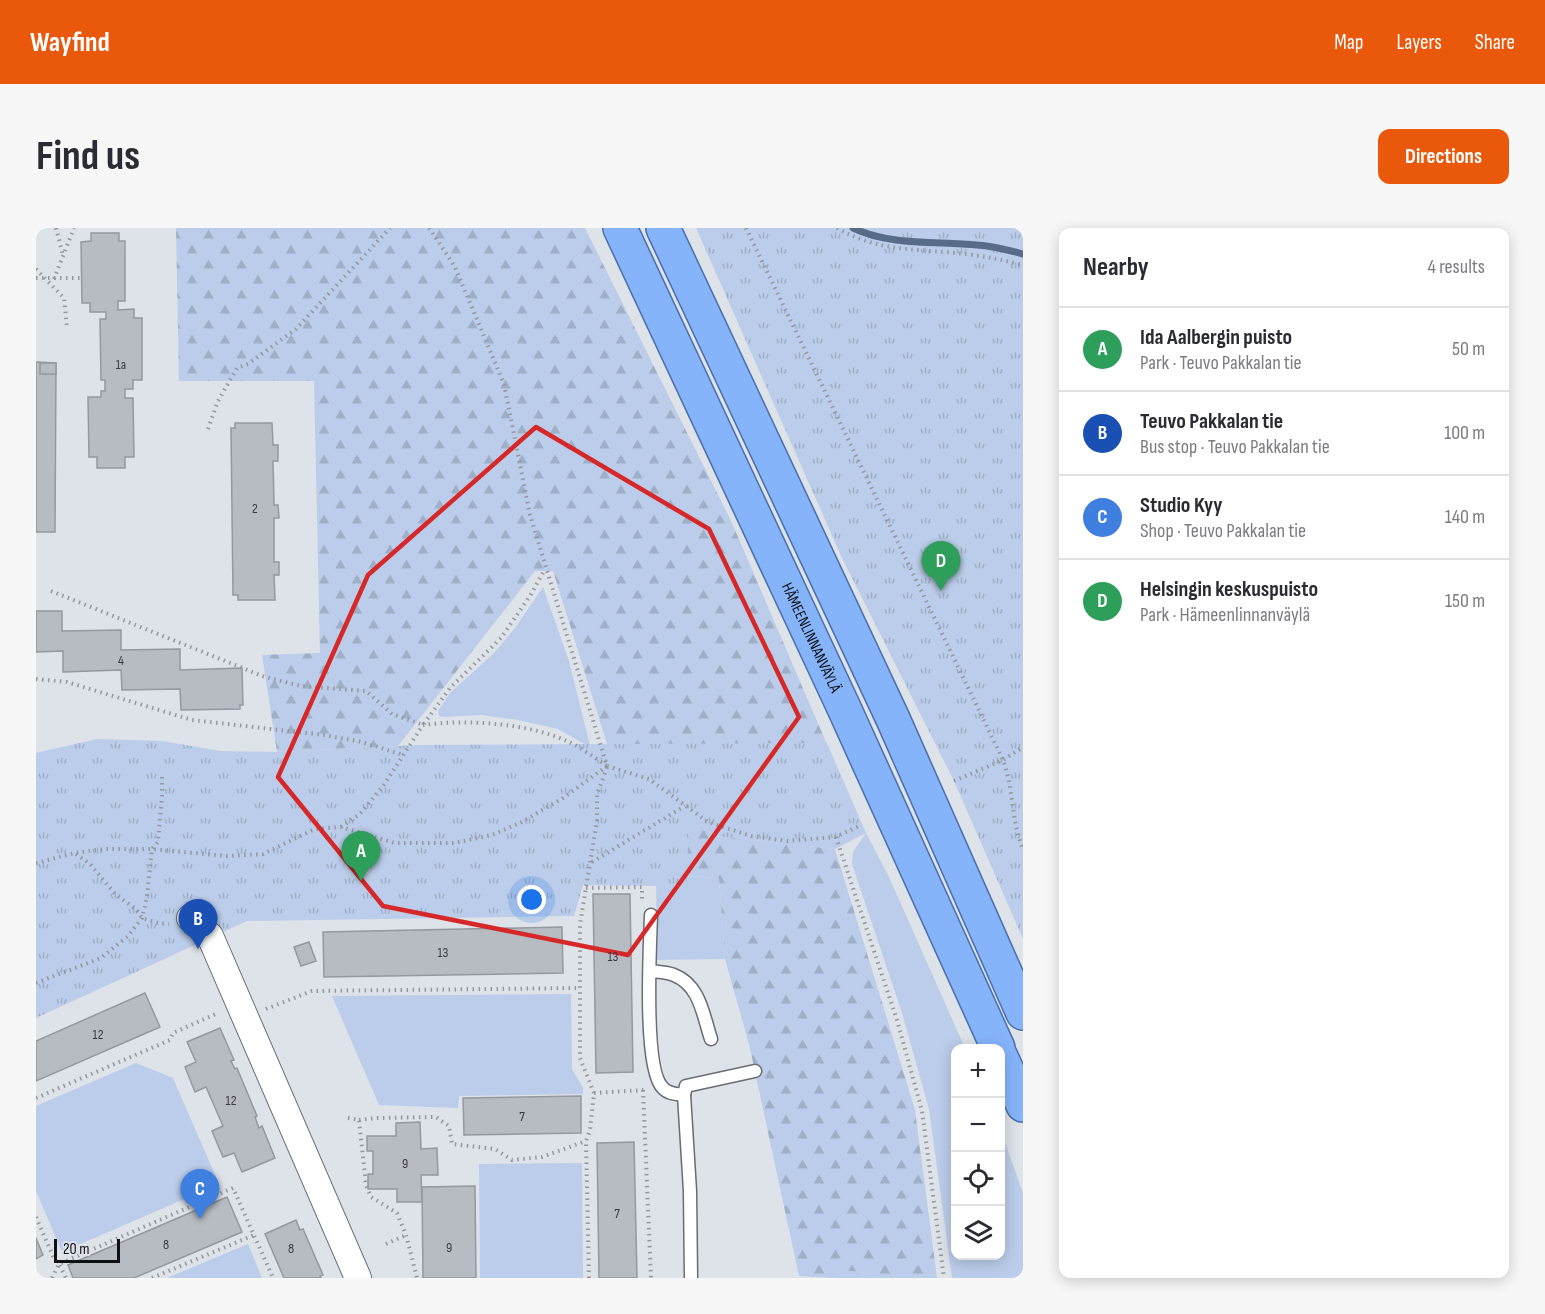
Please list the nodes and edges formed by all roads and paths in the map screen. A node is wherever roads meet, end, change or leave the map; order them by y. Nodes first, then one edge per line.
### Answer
1 (56, 228) edge
2 (74, 228) edge
3 (390, 228) edge
4 (429, 228) edge
5 (620, 228) edge
6 (663, 228) edge
7 (746, 228) edge
8 (837, 228) edge
9 (63, 255) junction
10 (1023, 265) edge
11 (36, 269) edge
12 (36, 278) edge
13 (47, 278) junction
14 (81, 278) dead end
15 (54, 279) junction
16 (67, 328) dead end
17 (208, 429) dead end
18 (545, 568) junction
19 (51, 591) dead end
20 (36, 679) edge
21 (423, 725) junction
22 (1023, 747) edge
23 (403, 755) junction
24 (1003, 760) junction
25 (607, 766) junction
26 (162, 773) dead end
27 (954, 781) dead end
28 (685, 806) junction
29 (861, 825) dead end
30 (341, 826) junction
31 (836, 837) junction
32 (152, 849) junction
33 (1023, 849) edge
34 (75, 853) junction
35 (36, 862) edge
36 (592, 862) junction
37 (651, 915) dead end
38 (142, 918) junction
39 (190, 918) dead end
40 (166, 925) dead end
41 (650, 971) junction
42 (36, 983) edge
43 (580, 988) junction
44 (1023, 1013) edge
45 (235, 1014) junction
46 (711, 1039) dead end
47 (996, 1044) edge
48 (1005, 1066) edge
49 (755, 1071) dead end
50 (663, 1088) junction
51 (643, 1090) junction
52 (594, 1093) junction
53 (684, 1095) junction
54 (36, 1098) edge
55 (1023, 1105) edge
56 (348, 1118) dead end
57 (359, 1120) junction
58 (585, 1141) junction
59 (36, 1217) edge
60 (254, 1235) junction
61 (406, 1235) junction
62 (386, 1244) dead end
63 (60, 1264) junction
64 (164, 1276) edge
65 (52, 1278) edge
66 (66, 1278) edge
67 (153, 1278) edge
68 (273, 1278) edge
69 (358, 1278) edge
70 (417, 1278) edge
71 (589, 1278) edge
72 (651, 1278) edge
73 (691, 1278) edge
74 (944, 1278) edge

1 - 9 path
2 - 9 path
3 - 17 path
4 - 18 path
5 - 47 highway, HÄMEENLINNANVÄYLÄ
6 - 44 highway
7 - 24 path
8 - 10 path
9 - 15 path
11 - 13 path
12 - 13 path
13 - 15 path
13 - 16 path
14 - 15 path
18 - 21 path
18 - 25 path
19 - 21 path
20 - 23 path
21 - 23 path
21 - 25 path
22 - 24 path
23 - 30 path
24 - 27 path
24 - 33 path
25 - 28 path
25 - 30 path
25 - 36 path
26 - 32 path
28 - 31 path
28 - 36 path
29 - 31 path
30 - 32 path
31 - 74 path
32 - 34 path
32 - 38 path
34 - 35 path
34 - 38 path
36 - 43 path
37 - 41 lane
38 - 40 path
38 - 42 path
39 - 45 street
41 - 46 lane
41 - 50 lane
43 - 45 path
43 - 52 path
45 - 54 path
45 - 69 street
48 - 55 highway
49 - 53 lane
50 - 51 path
50 - 53 lane
51 - 52 path
51 - 72 path
52 - 58 path
53 - 73 lane
56 - 57 path
57 - 58 path
57 - 61 path
58 - 71 path
59 - 63 path
60 - 63 path
60 - 64 path
60 - 68 path
61 - 62 path
61 - 70 path
63 - 65 path
63 - 66 path
64 - 67 path

